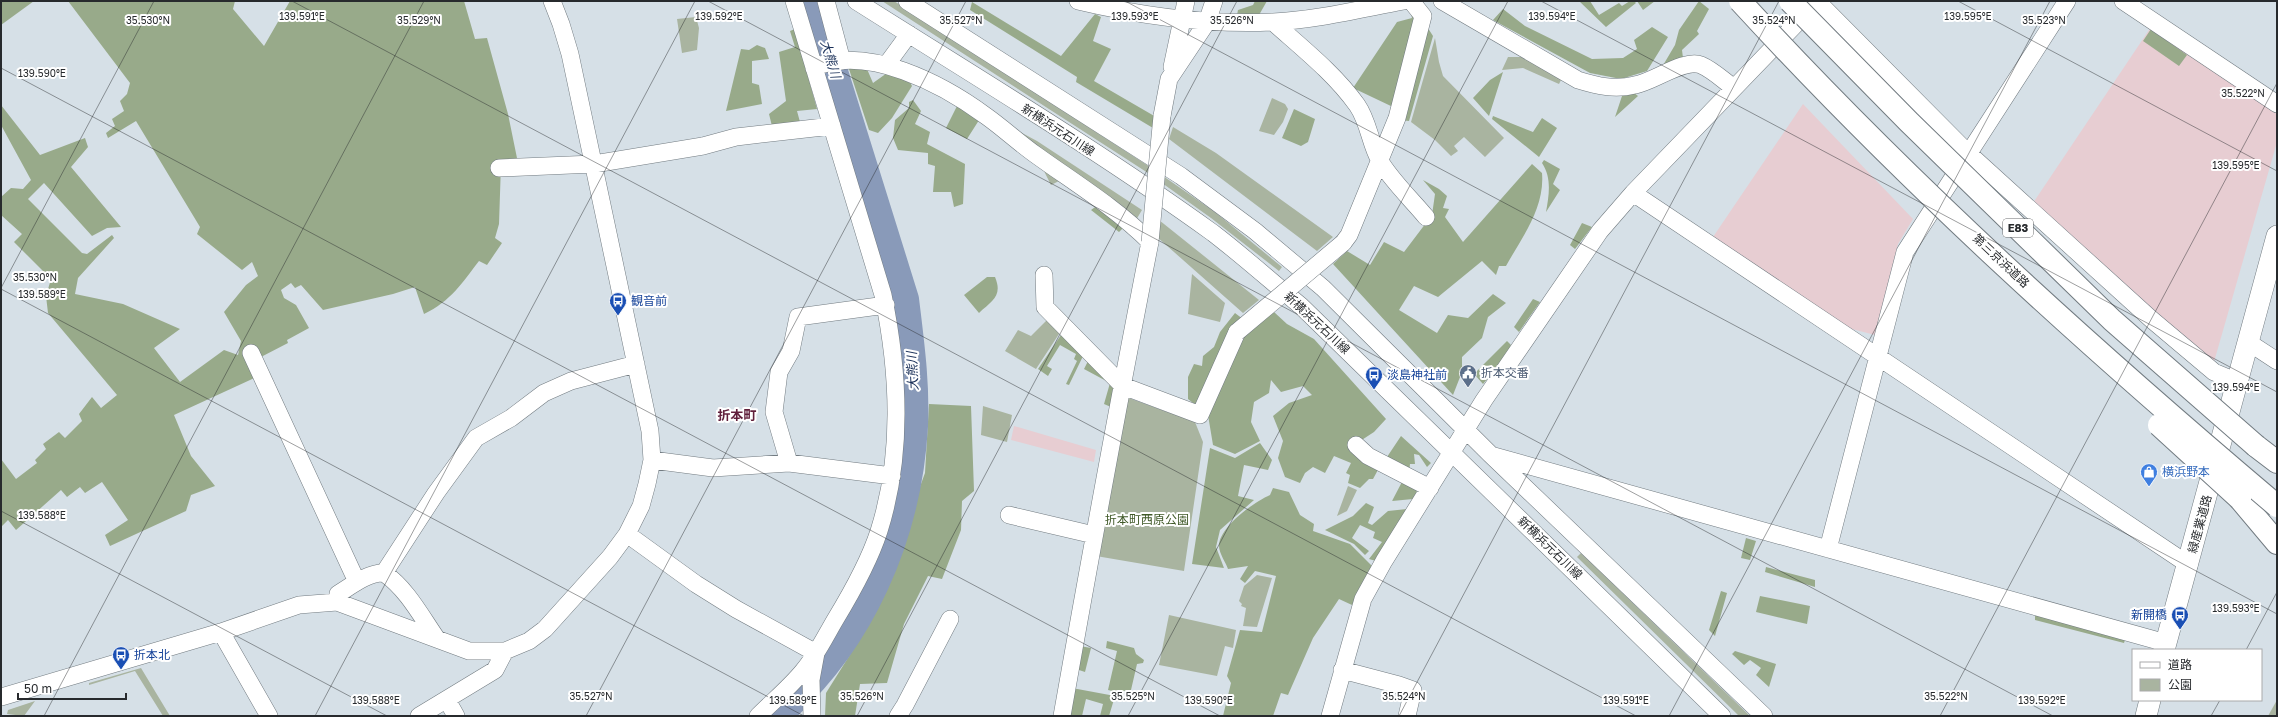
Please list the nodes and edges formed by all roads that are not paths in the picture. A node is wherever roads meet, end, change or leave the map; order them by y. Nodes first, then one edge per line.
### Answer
1 (552, 1) edge
2 (794, 1) edge
3 (826, 1) edge
4 (856, 1) edge
5 (907, 1) edge
6 (1078, 1) edge
7 (1186, 1) edge
8 (1214, 1) edge
9 (1404, 1) edge
10 (1411, 1) edge
11 (1442, 1) edge
12 (1740, 1) edge
13 (1790, 1) edge
14 (1817, 1) edge
15 (2067, 1) edge
16 (2123, 1) edge
17 (1184, 19) junction
18 (1207, 22) junction
19 (1273, 22) junction
20 (909, 34) junction
21 (839, 61) junction
22 (887, 64) junction
23 (817, 67) junction
24 (1169, 79) junction
25 (1734, 88) junction
26 (2277, 104) edge
27 (832, 126) junction
28 (1884, 150) junction
29 (1968, 153) junction
30 (1380, 161) junction
31 (594, 164) junction
32 (499, 168) dead end
33 (1633, 193) junction
34 (1426, 217) dead end
35 (2277, 236) edge
36 (1150, 242) junction
37 (1044, 276) dead end
38 (886, 305) junction
39 (2248, 342) junction
40 (251, 353) dead end
41 (1878, 357) junction
42 (2277, 361) edge
43 (636, 364) junction
44 (2238, 382) junction
45 (1123, 386) junction
46 (1466, 430) junction
47 (1356, 445) dead end
48 (2256, 446) junction
49 (1452, 452) junction
50 (1491, 455) junction
51 (2277, 459) edge
52 (652, 460) junction
53 (2277, 462) edge
54 (789, 463) junction
55 (892, 476) junction
56 (1430, 488) junction
57 (2277, 506) edge
58 (1009, 515) dead end
59 (627, 534) junction
60 (1094, 535) junction
61 (2277, 543) edge
62 (1828, 549) junction
63 (2189, 565) junction
64 (384, 573) junction
65 (357, 582) junction
66 (337, 602) junction
67 (950, 619) dead end
68 (221, 632) junction
69 (437, 639) junction
70 (2165, 646) edge
71 (505, 651) junction
72 (816, 653) junction
73 (1342, 670) junction
74 (1, 697) edge
75 (447, 700) junction
76 (2150, 701) edge
77 (811, 712) edge
78 (269, 716) edge
79 (419, 716) edge
80 (456, 716) edge
81 (758, 716) edge
82 (898, 716) edge
83 (1062, 716) edge
84 (1330, 716) edge
85 (1407, 716) edge
86 (1722, 716) edge
87 (1764, 716) edge
88 (2146, 716) edge

1 - 31 street
2 - 23 street
3 - 21 street
4 - 20 street, 新横浜元石川線
5 - 46 street
6 - 17 street
7 - 17 street
8 - 18 street
9 - 19 street
10 - 30 street
11 - 25 street
12 - 28 highway, 第三京浜道路, bridge
13 - 48 highway, E83, bridge
14 - 25 street
14 - 29 street
15 - 29 street
16 - 26 street
17 - 18 street
17 - 24 street
18 - 19 street
18 - 24 street
19 - 30 street
20 - 22 street
20 - 49 street, 新横浜元石川線
21 - 22 street
21 - 23 street
22 - 36 street
23 - 27 street
24 - 36 street, bridge
25 - 33 street
27 - 31 street
27 - 38 street
28 - 57 highway, 第三京浜道路, bridge
28 - 61 highway, bridge
29 - 41 street
29 - 44 street
30 - 34 street
30 - 45 street, bridge
31 - 32 street
31 - 43 street
33 - 41 street
33 - 46 street
35 - 39 main road, 緑産業道路
36 - 45 street
37 - 45 street
38 - 54 street
38 - 55 street
39 - 42 street
39 - 44 main road, 緑産業道路
40 - 65 street
41 - 62 street
41 - 63 street
43 - 52 street
43 - 64 street
44 - 63 main road, 緑産業道路
45 - 60 street
46 - 49 street
46 - 50 street
47 - 56 street
48 - 51 highway
48 - 53 highway, E83
49 - 56 street
49 - 86 street, 新横浜元石川線
50 - 62 street
50 - 87 street
52 - 54 street
52 - 59 street
54 - 55 street
55 - 72 street
56 - 73 street
58 - 60 street
59 - 71 street
59 - 72 street
60 - 83 street
62 - 70 street
63 - 70 main road, 緑産業道路
64 - 65 street
64 - 69 street
65 - 66 street
66 - 68 street
66 - 69 street
67 - 82 street
68 - 74 street
68 - 78 street
69 - 71 street
71 - 75 street
72 - 77 street
72 - 81 street
73 - 84 street
73 - 85 street
75 - 79 street
75 - 80 street
76 - 88 main road

